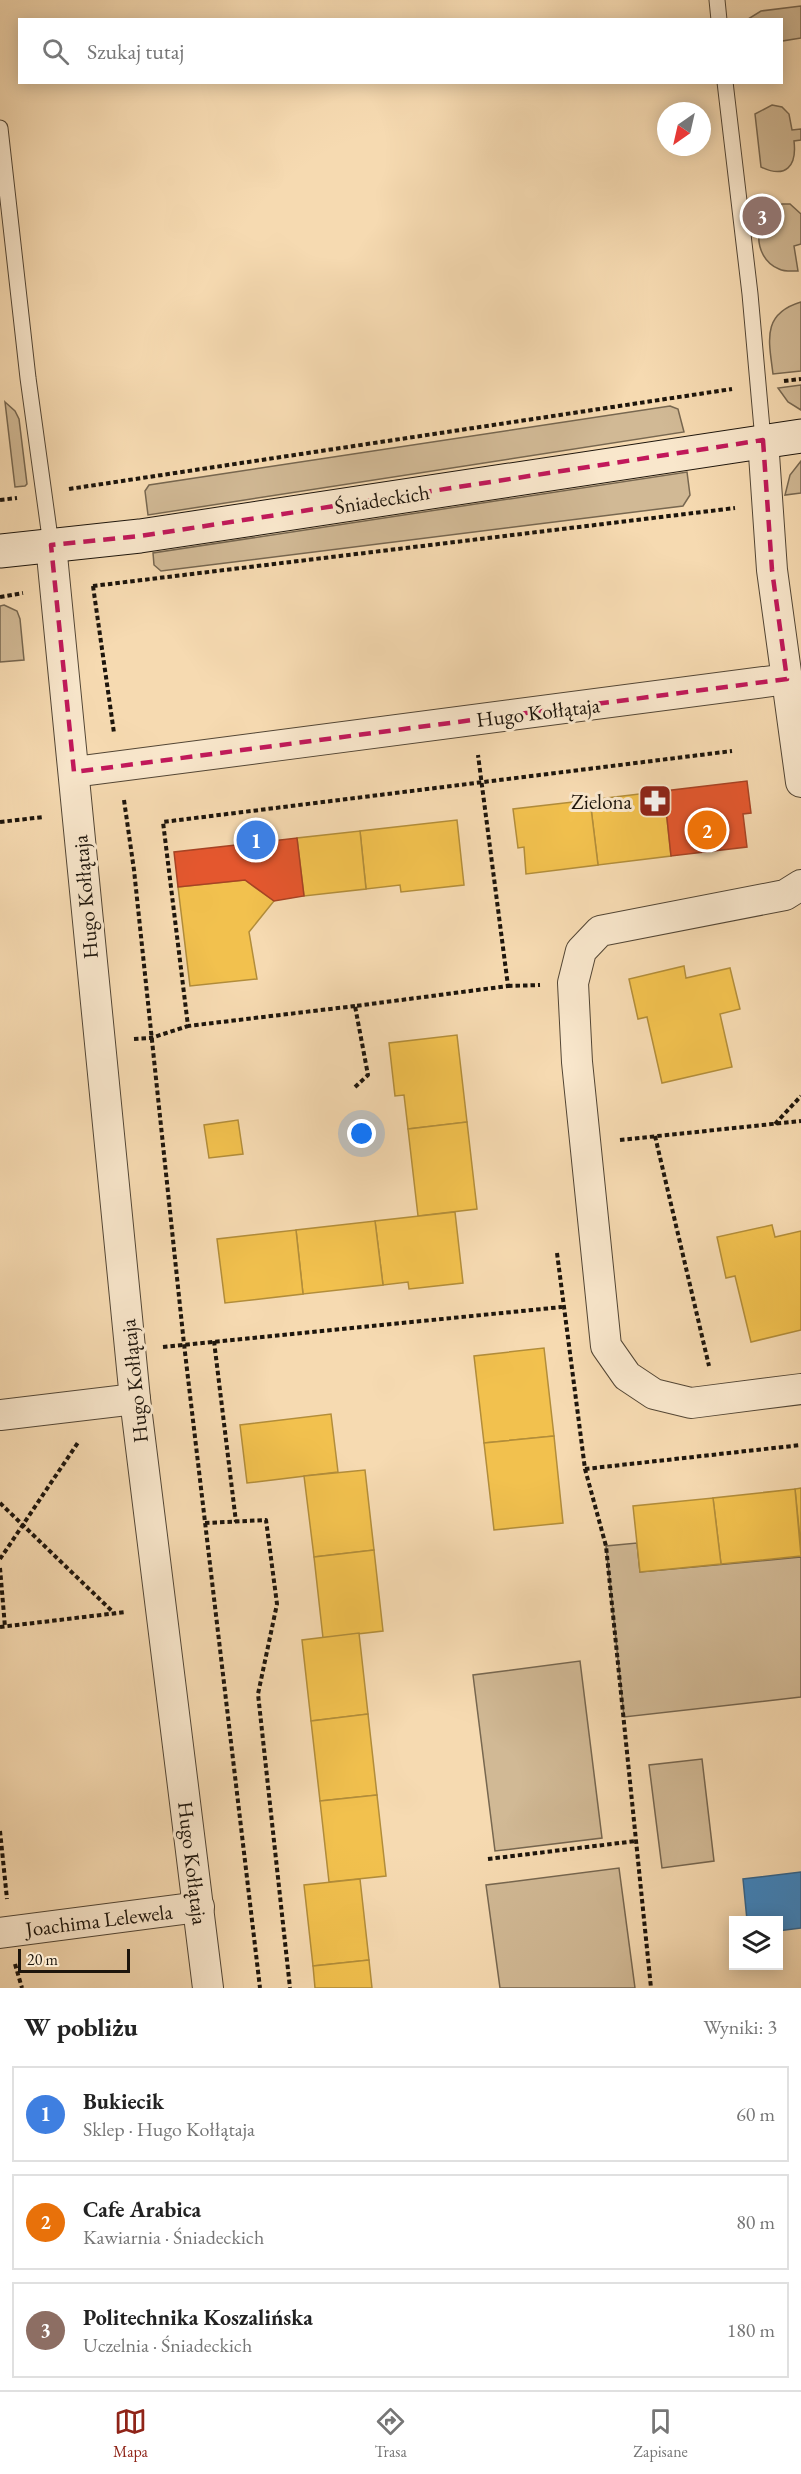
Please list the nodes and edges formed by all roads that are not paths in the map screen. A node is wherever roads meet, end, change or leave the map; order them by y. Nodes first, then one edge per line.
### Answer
1 (717, 0) edge
2 (719, 18) edge
3 (725, 84) edge
4 (0, 128) edge
5 (801, 436) edge
6 (763, 440) junction
7 (51, 545) junction
8 (0, 551) edge
9 (787, 679) junction
10 (798, 743) edge
11 (74, 772) junction
12 (801, 782) edge
13 (801, 885) edge
14 (801, 1389) edge
15 (135, 1399) junction
16 (0, 1415) edge
17 (199, 1906) junction
18 (4, 1921) edge
19 (208, 1988) edge

1 - 2 lane
3 - 6 lane
4 - 7 lane
5 - 6 street, Śniadeckich
6 - 7 street, Śniadeckich
6 - 9 street
7 - 8 street, Śniadeckich
7 - 11 street, Hugo Kołłątaja
9 - 10 street
9 - 11 street, Hugo Kołłątaja
10 - 12 street
11 - 15 street, Hugo Kołłątaja
13 - 14 street
15 - 16 street
15 - 17 street, Hugo Kołłątaja
17 - 18 street, Joachima Lelewela
17 - 19 street, Hugo Kołłątaja

